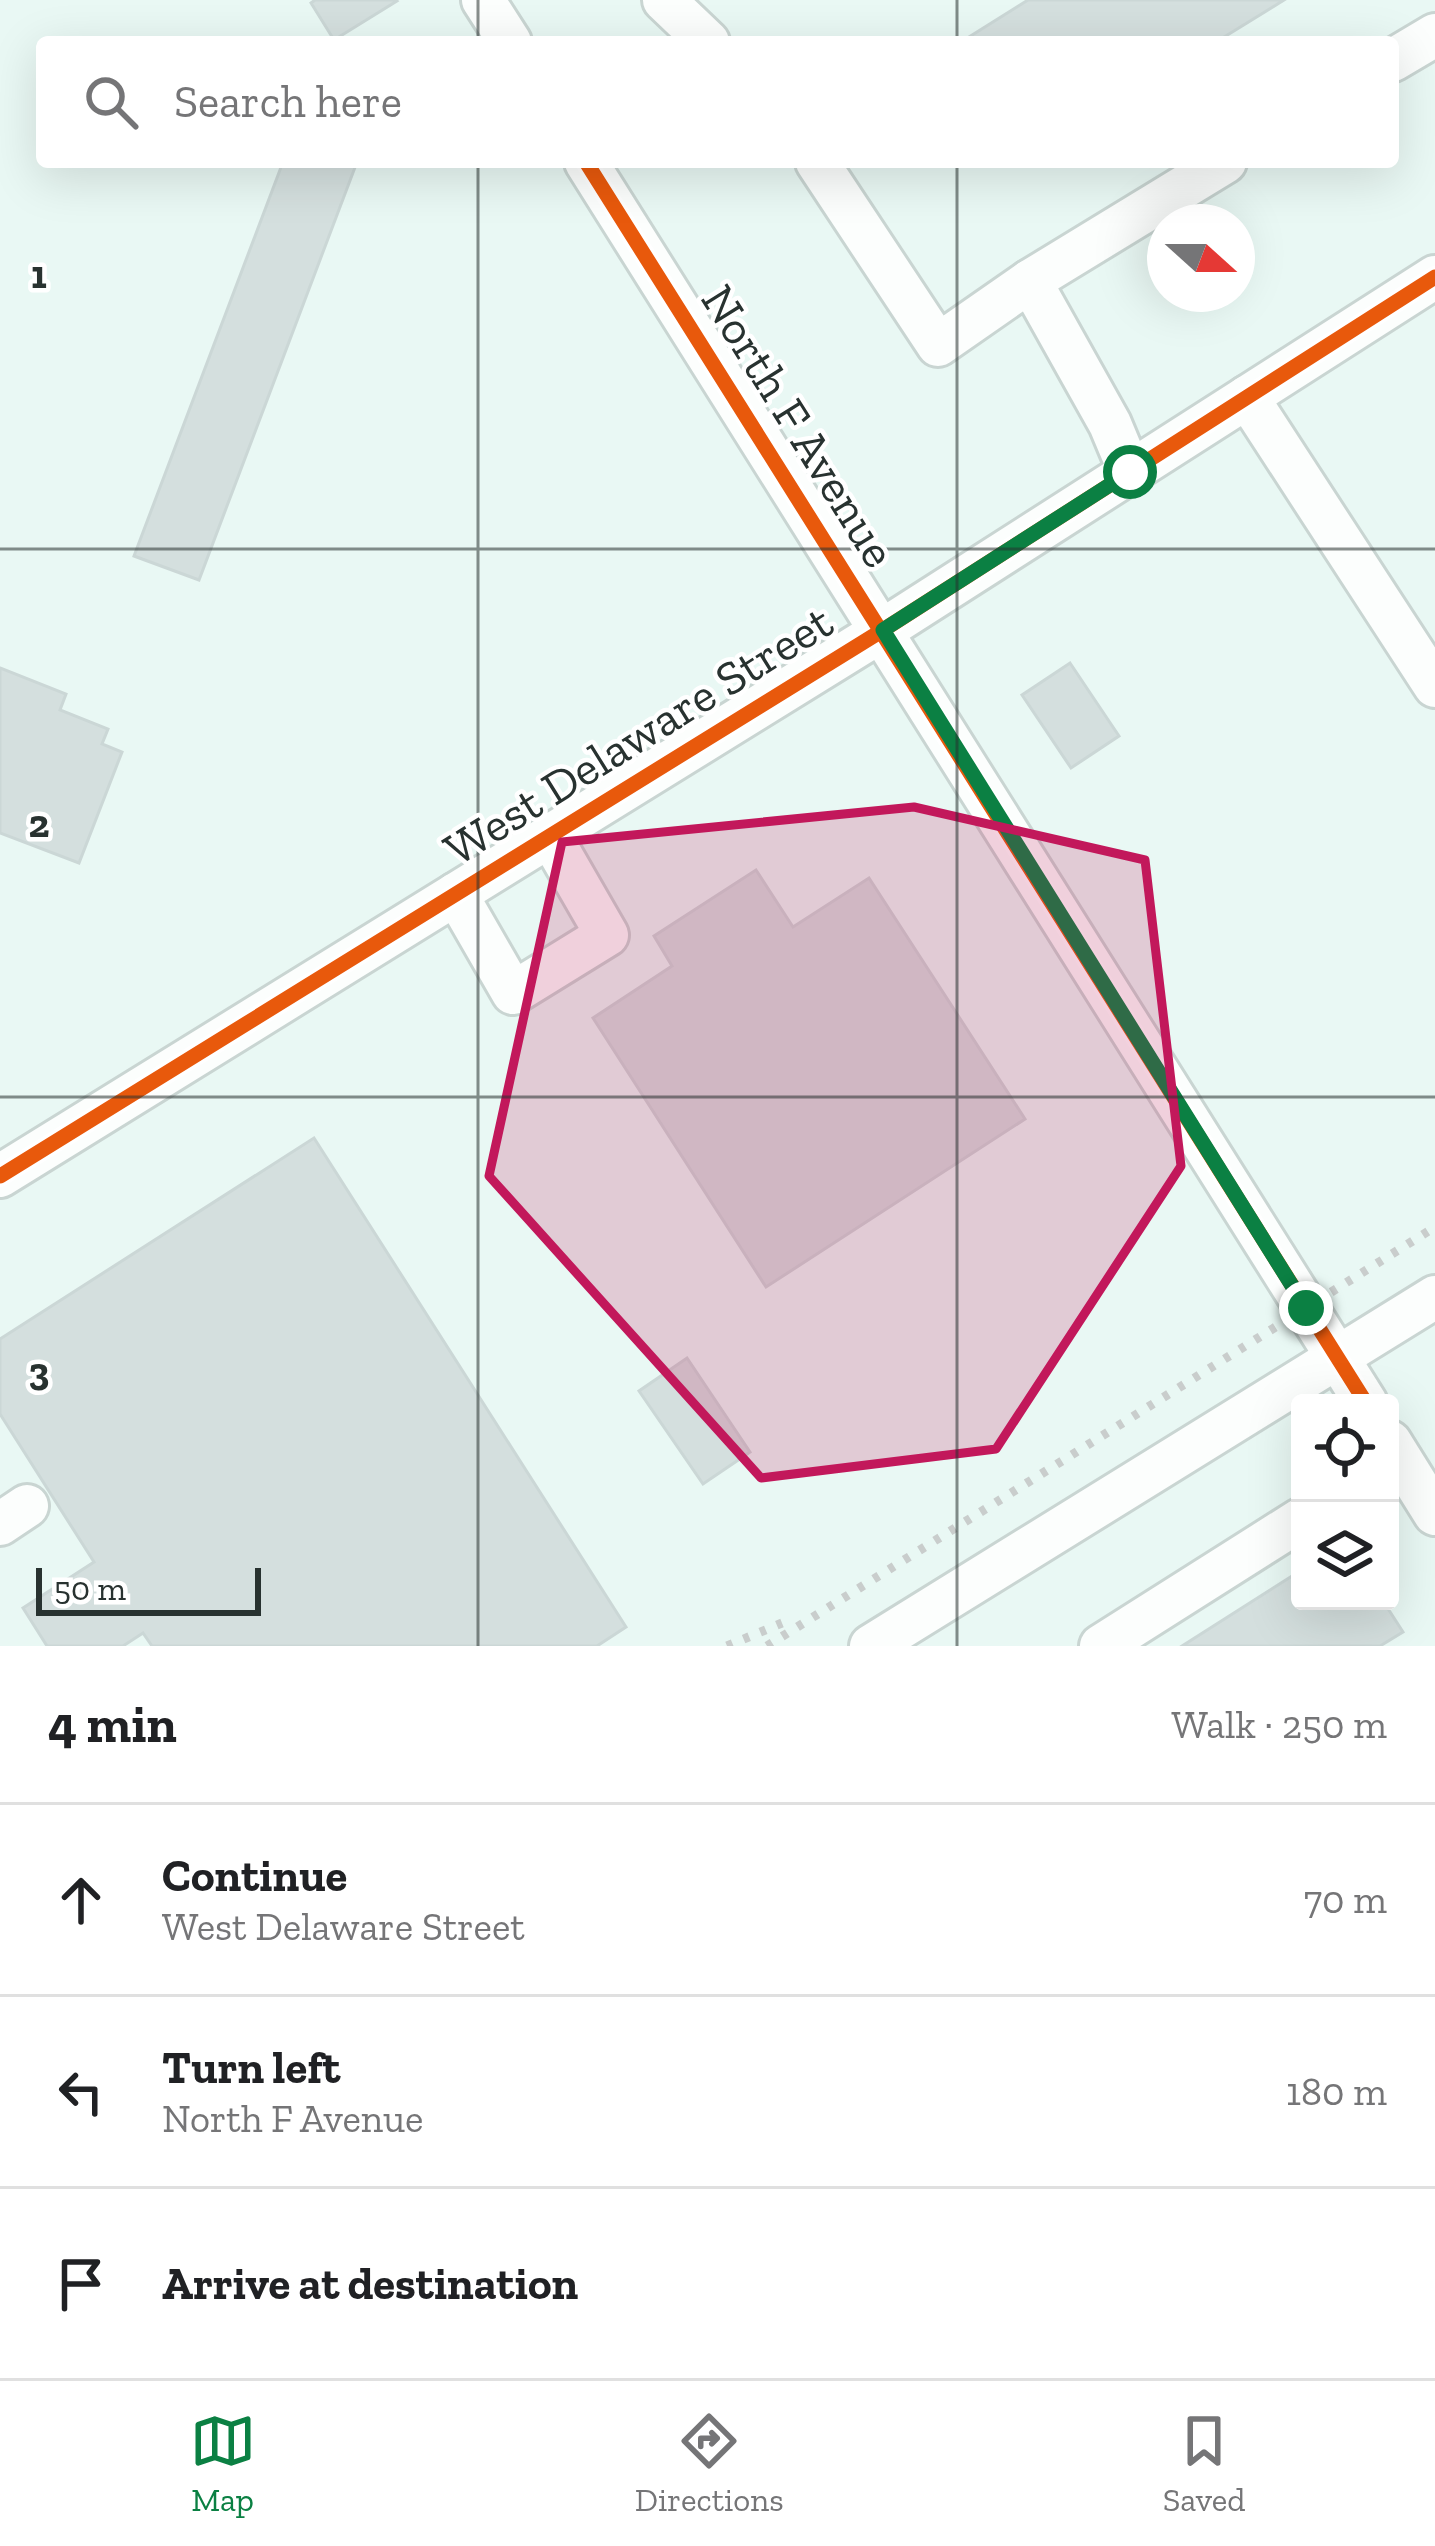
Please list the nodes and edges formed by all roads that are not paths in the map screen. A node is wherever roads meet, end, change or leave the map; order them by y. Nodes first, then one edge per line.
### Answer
1 (483, 0) edge
2 (664, 0) edge
3 (1435, 35) edge
4 (506, 36) edge
5 (702, 36) edge
6 (1399, 56) edge
7 (590, 168) edge
8 (821, 168) edge
9 (1215, 168) edge
10 (1435, 277) edge
11 (1030, 281) junction
12 (1247, 397) junction
13 (1130, 472) junction
14 (883, 630) junction
15 (1435, 686) edge
16 (550, 836) junction
17 (457, 894) junction
18 (0, 1176) edge
19 (1435, 1297) edge
20 (1337, 1358) junction
21 (1360, 1394) edge
22 (1399, 1461) edge
23 (1435, 1514) edge
24 (1291, 1526) edge
25 (871, 1646) edge
26 (1101, 1646) edge

1 - 4 street
2 - 5 street
3 - 6 street
7 - 14 street, North F Avenue
8 - 11 street
9 - 11 street
10 - 12 street, West Delaware Street
11 - 13 street
12 - 13 street, West Delaware Street
12 - 15 street
13 - 14 street, West Delaware Street
14 - 16 street, West Delaware Street
14 - 20 street, North F Avenue
16 - 17 street, West Delaware Street
16 - 17 street
17 - 18 street, West Delaware Street
19 - 20 street
20 - 21 street, North F Avenue
20 - 25 street
22 - 23 street
24 - 26 street

